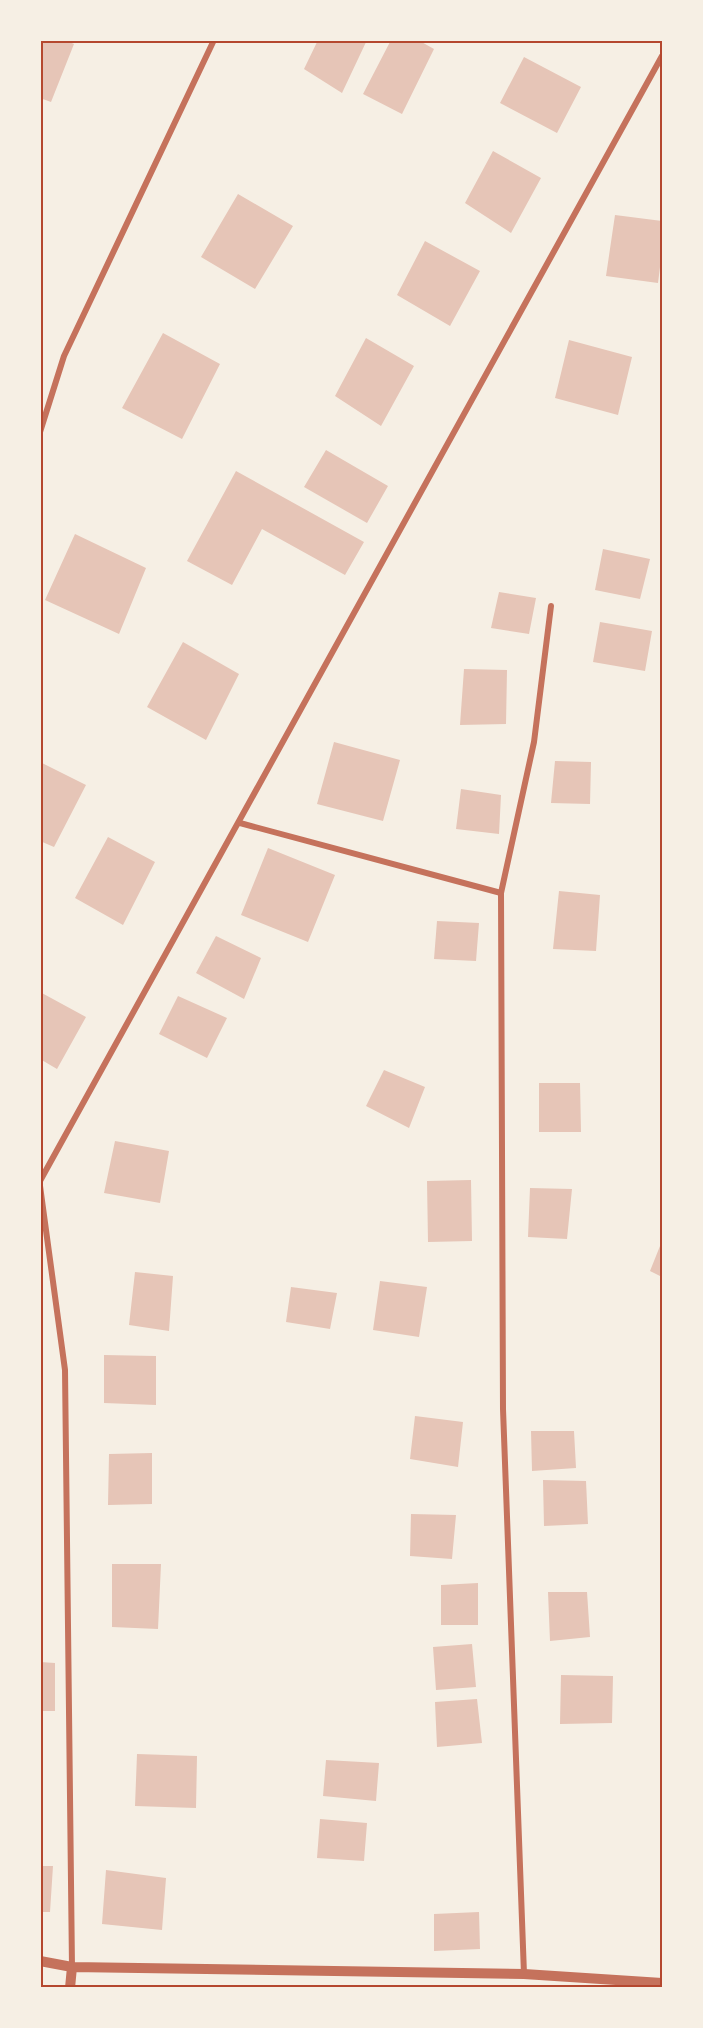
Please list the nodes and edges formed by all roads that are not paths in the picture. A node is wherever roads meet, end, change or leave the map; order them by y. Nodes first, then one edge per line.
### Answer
1 (214, 40) edge
2 (663, 56) edge
3 (40, 432) edge
4 (551, 606) dead end
5 (240, 823) junction
6 (501, 893) junction
7 (40, 1181) edge
8 (40, 1186) edge
9 (40, 1961) edge
10 (72, 1967) junction
11 (524, 1974) junction
12 (663, 1983) edge
13 (70, 1988) edge

1 - 3 street
2 - 5 street
4 - 6 street
5 - 6 street
5 - 7 street
6 - 11 street
8 - 10 street
9 - 10 street
10 - 11 street
10 - 13 street
11 - 12 street

